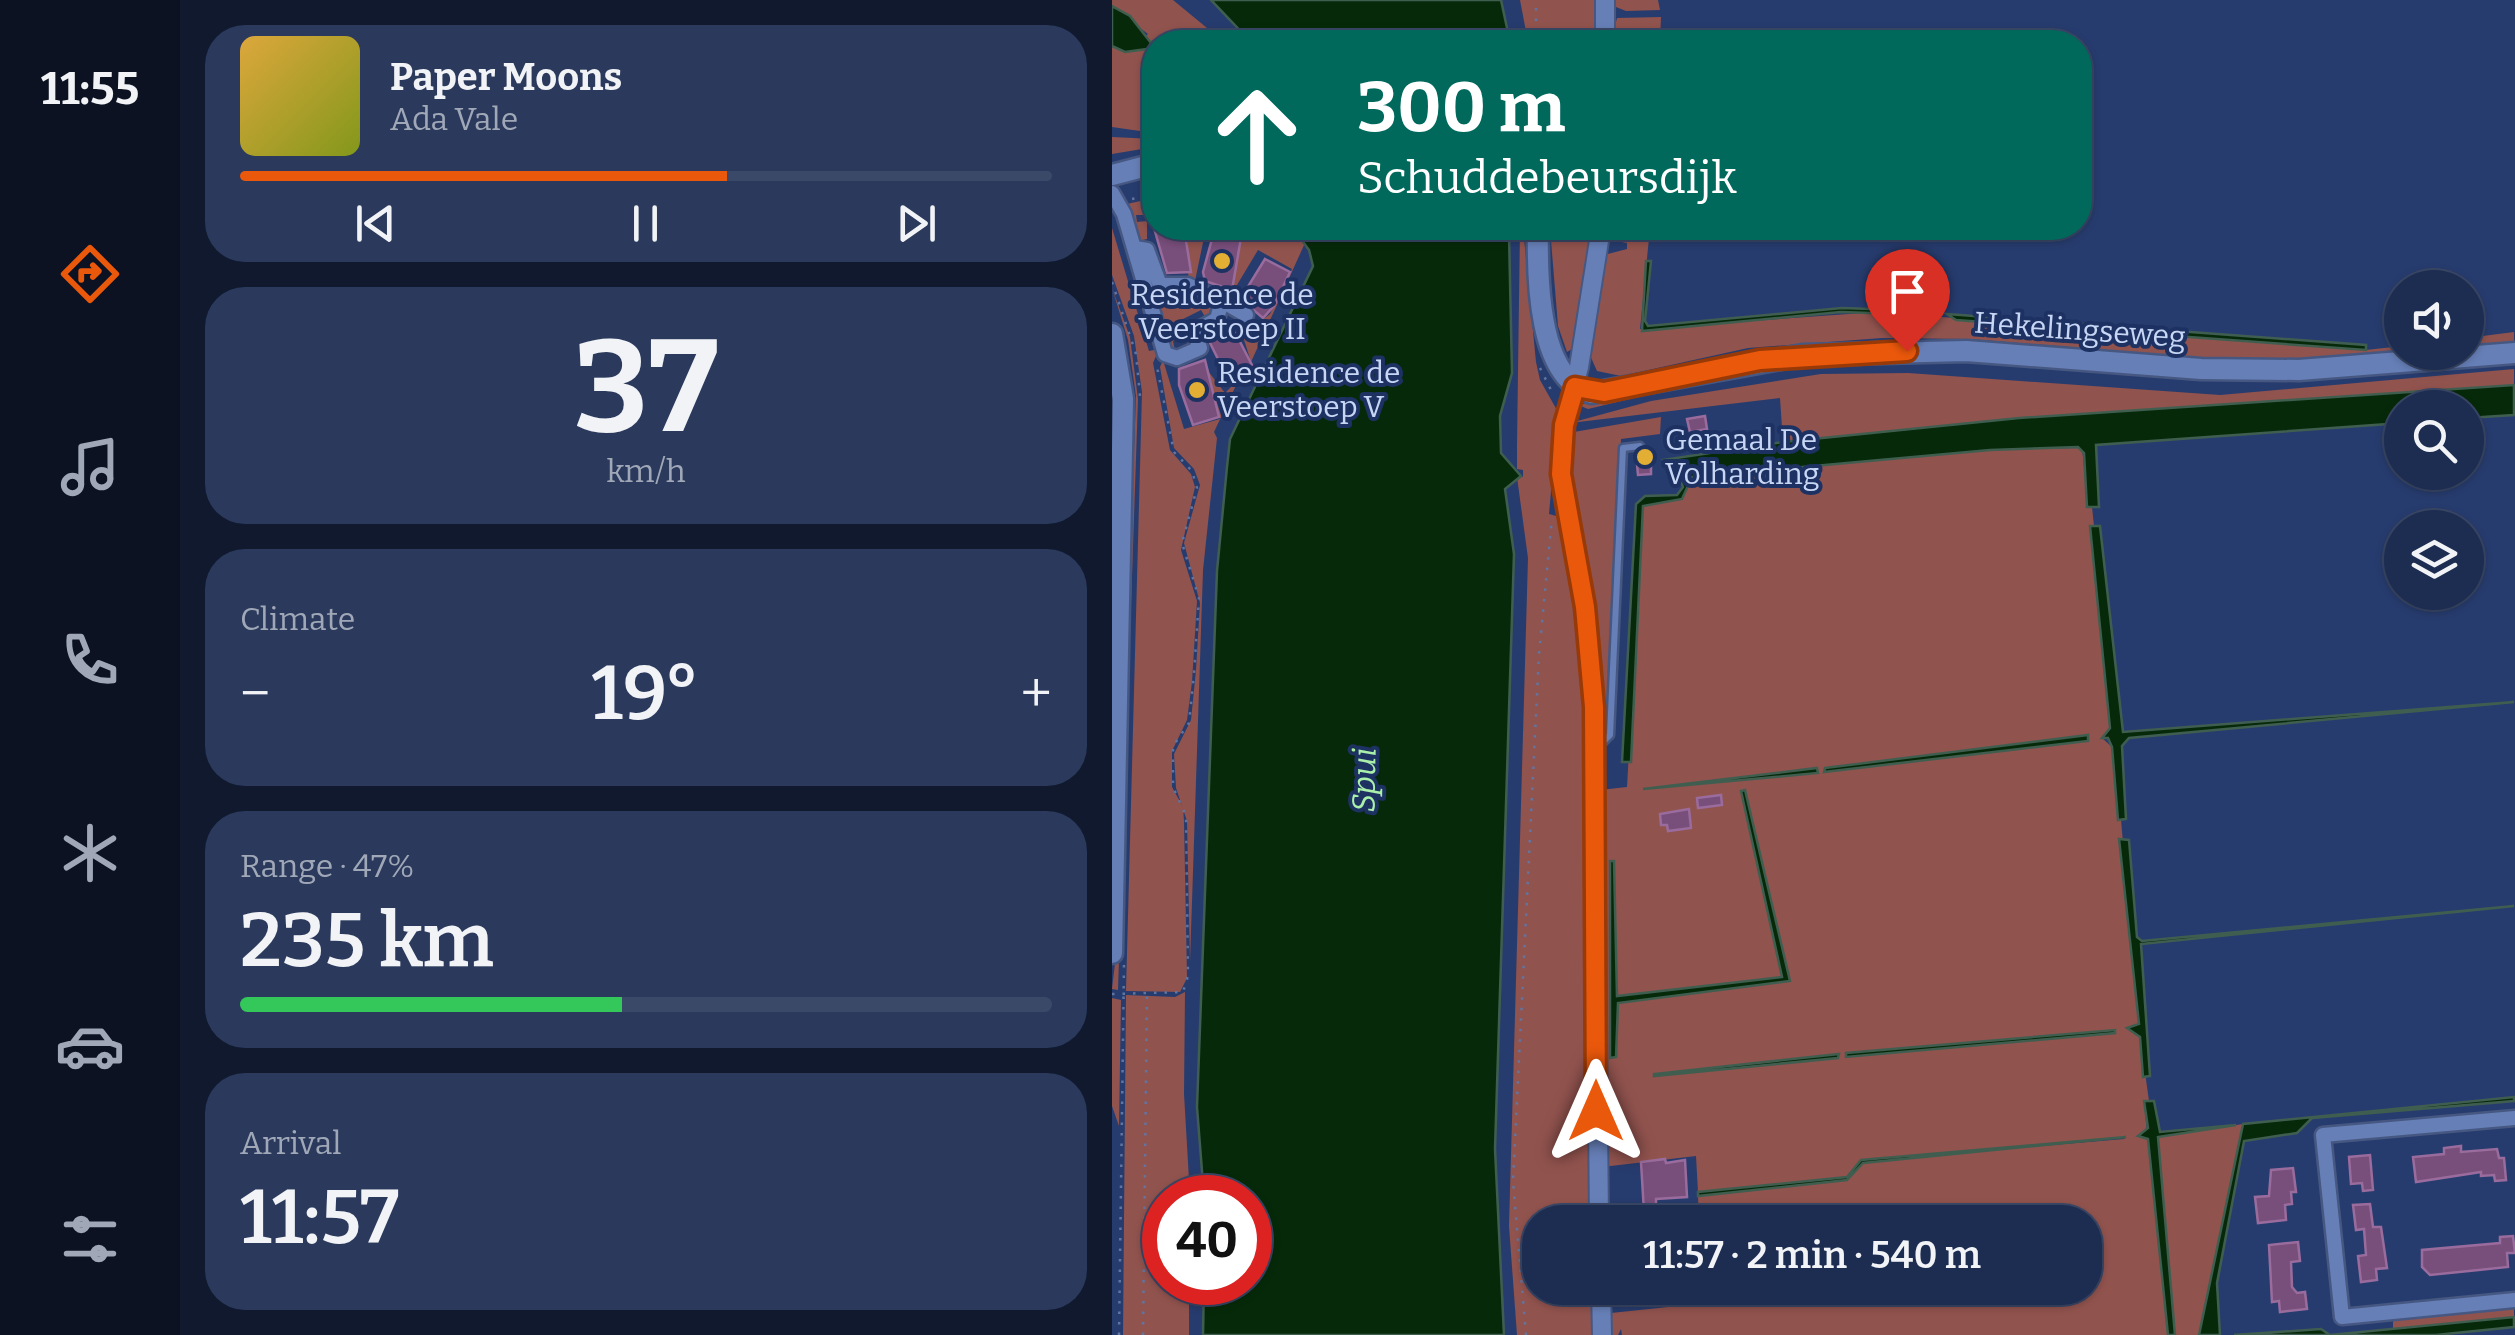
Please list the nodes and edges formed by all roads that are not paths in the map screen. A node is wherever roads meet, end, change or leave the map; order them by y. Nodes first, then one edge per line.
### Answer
1 (1605, 0) edge
2 (1604, 30) edge
3 (1142, 167) edge
4 (1112, 175) edge
5 (1116, 199) edge
6 (1539, 240) edge
7 (1599, 240) edge
8 (1135, 248) junction
9 (1222, 301) junction
10 (1246, 315) dead end
11 (1112, 334) edge
12 (2514, 352) edge
13 (1575, 387) junction
14 (1640, 446) dead end
15 (1595, 750) junction
16 (1112, 907) edge
17 (1112, 953) edge
18 (2514, 1118) edge
19 (1599, 1205) edge
20 (2514, 1300) edge
21 (1601, 1305) edge
22 (1602, 1335) edge

1 - 2 street
3 - 4 main road
5 - 8 street
6 - 13 main road
7 - 13 street
8 - 9 street
8 - 9 street
9 - 10 street
11 - 16 main road
12 - 13 main road, Hekelingseweg
13 - 15 street
14 - 15 lane
15 - 19 street
16 - 17 main road
18 - 20 street
21 - 22 street

